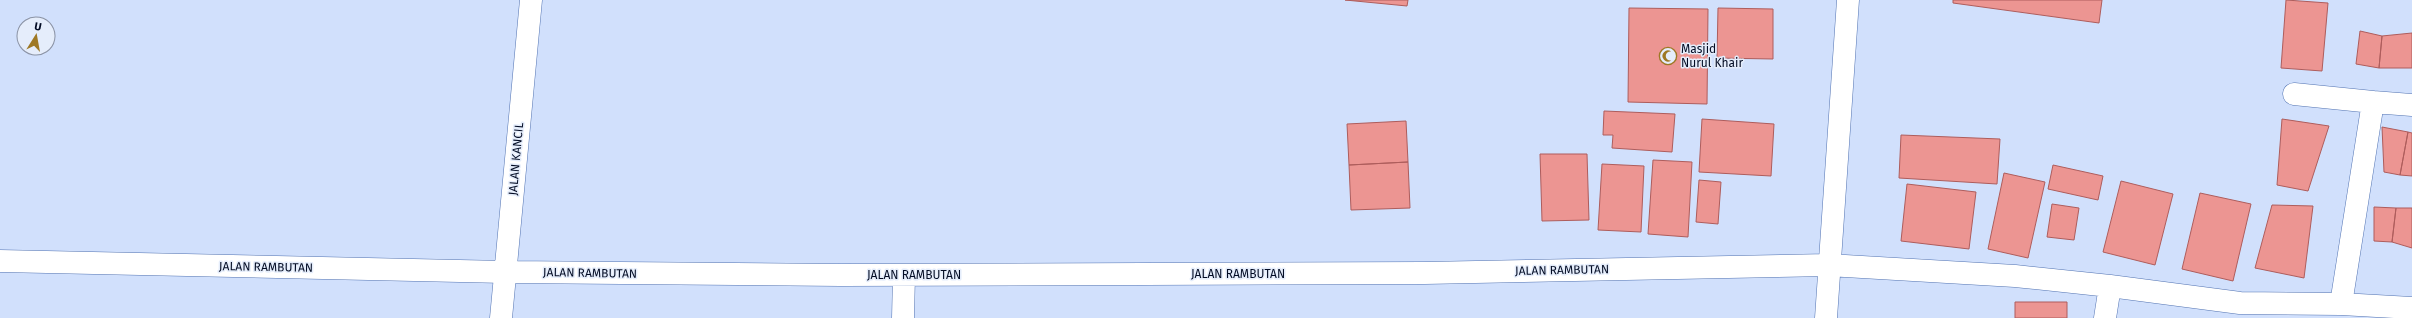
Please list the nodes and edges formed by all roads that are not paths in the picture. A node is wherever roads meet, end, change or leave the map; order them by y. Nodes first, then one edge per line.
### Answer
1 (531, 0) edge
2 (1848, 0) edge
3 (2294, 94) dead end
4 (2373, 102) junction
5 (2412, 105) edge
6 (0, 261) edge
7 (1828, 265) junction
8 (505, 272) junction
9 (904, 275) junction
10 (2110, 286) junction
11 (2341, 304) junction
12 (2412, 308) edge
13 (501, 318) edge
14 (904, 318) edge
15 (1826, 318) edge
16 (2105, 318) edge

1 - 8 street, JALAN KANCIL
2 - 7 street
3 - 4 street
4 - 5 street
4 - 11 street
6 - 8 street, JALAN RAMBUTAN
7 - 9 street, JALAN RAMBUTAN
7 - 10 street, JALAN RAMBUTAN
7 - 15 street
8 - 9 street, JALAN RAMBUTAN
8 - 13 street, JALAN KANCIL
9 - 14 street
10 - 11 street, JALAN RAMBUTAN
10 - 16 street
11 - 12 street, JALAN RAMBUTAN

